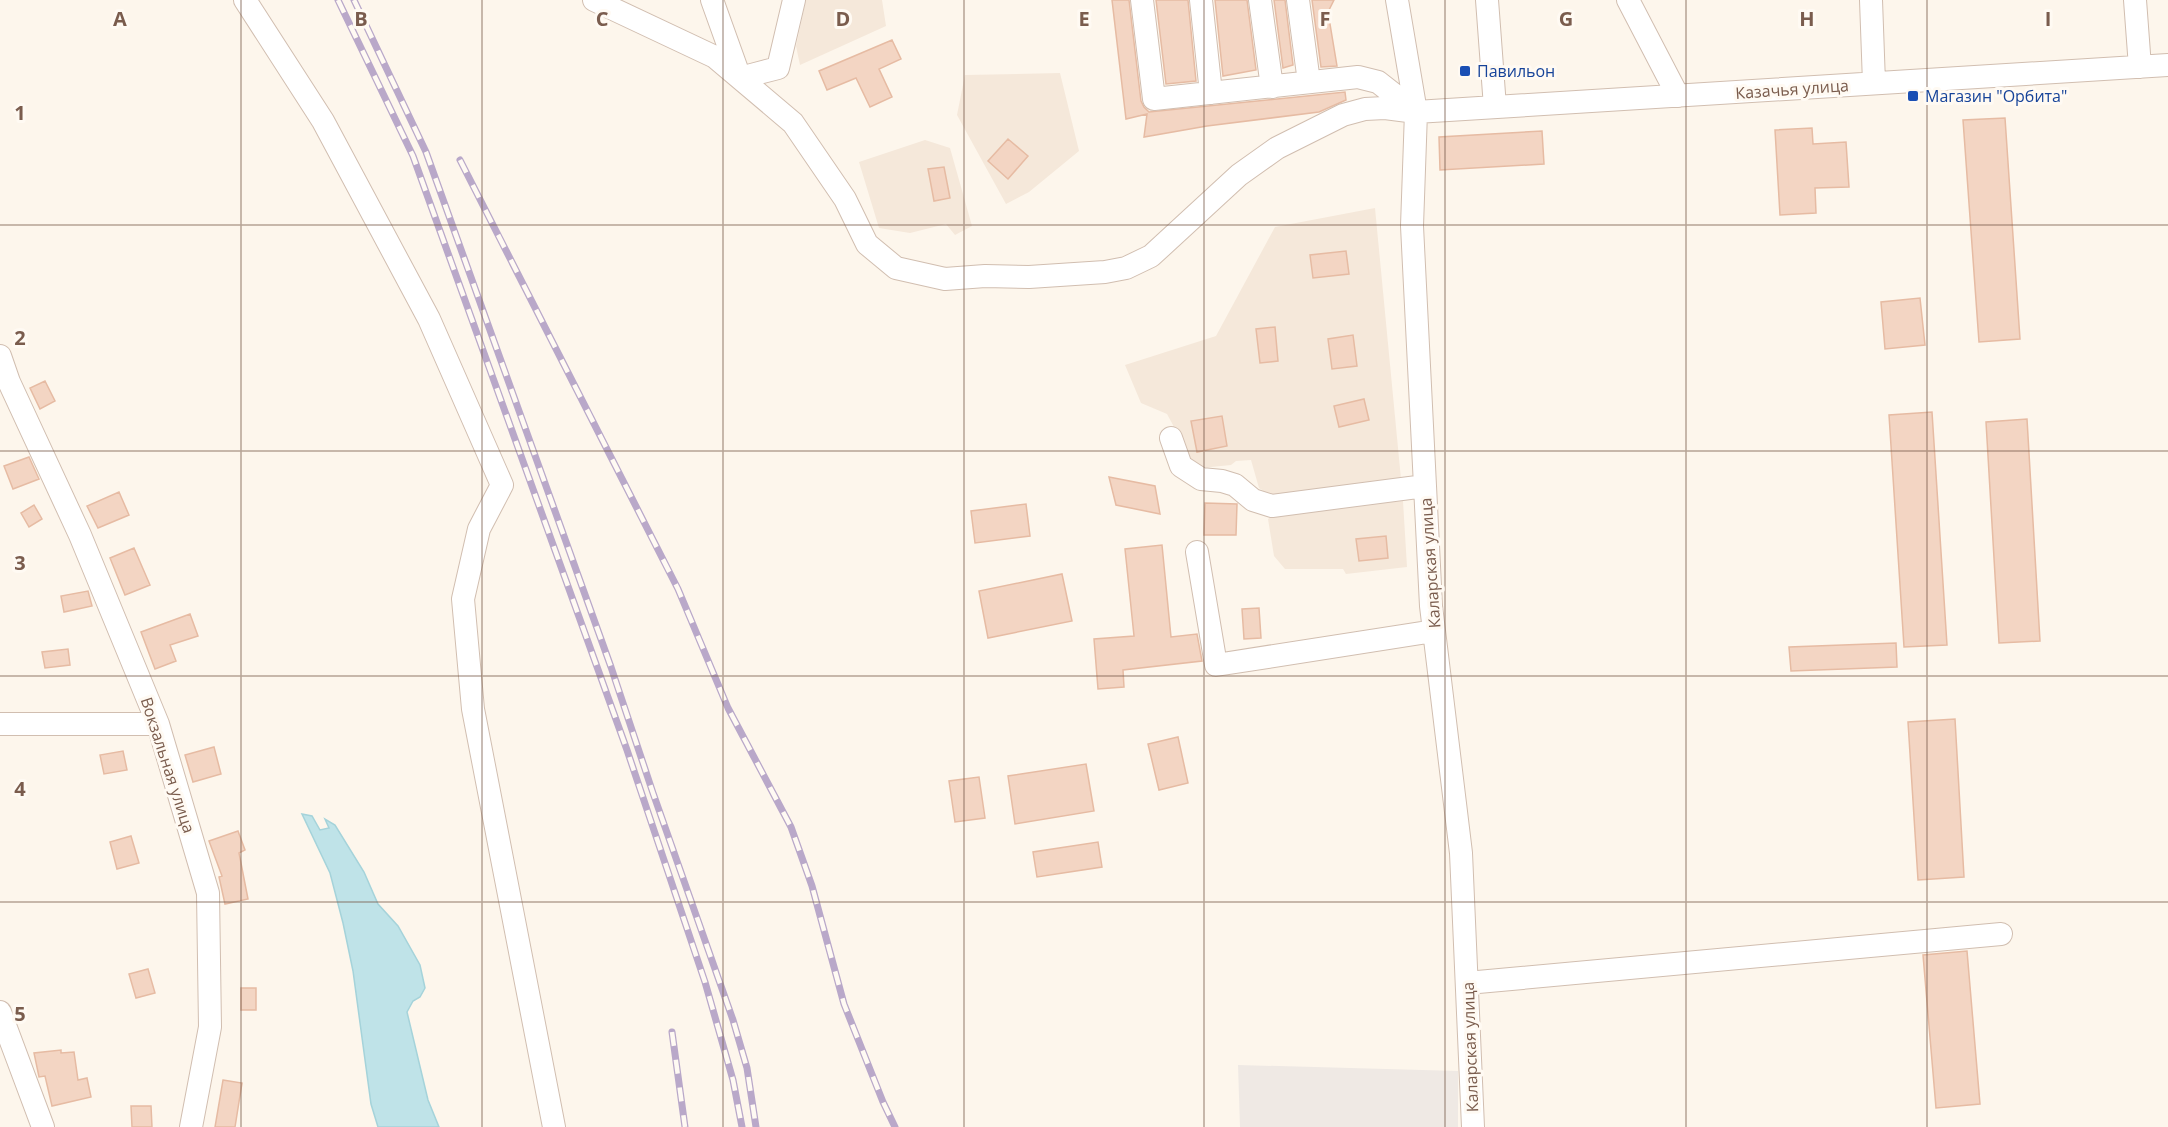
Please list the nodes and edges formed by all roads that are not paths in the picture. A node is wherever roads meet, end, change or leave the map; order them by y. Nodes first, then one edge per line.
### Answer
1 (245, 0) edge
2 (594, 0) edge
3 (712, 0) edge
4 (794, 0) edge
5 (1142, 0) edge
6 (1201, 0) edge
7 (1260, 0) edge
8 (1298, 0) edge
9 (1397, 0) edge
10 (1487, 0) edge
11 (1628, 0) edge
12 (1871, 0) edge
13 (2135, 0) edge
14 (2168, 65) edge
15 (2140, 67) junction
16 (740, 78) junction
17 (1309, 82) junction
18 (1875, 84) junction
19 (1272, 87) junction
20 (1211, 93) junction
21 (1678, 96) junction
22 (1495, 107) junction
23 (1416, 112) junction
24 (0, 356) edge
25 (1171, 438) dead end
26 (1425, 486) junction
27 (1197, 552) dead end
28 (1434, 631) junction
29 (0, 724) edge
30 (158, 724) junction
31 (2001, 934) dead end
32 (1467, 983) junction
33 (0, 1012) edge
34 (43, 1127) edge
35 (191, 1127) edge
36 (554, 1127) edge
37 (1473, 1127) edge

1 - 36 street
2 - 16 street, Казачья улица
3 - 16 street
4 - 16 street
5 - 20 street
6 - 20 street
7 - 19 street
8 - 17 street
9 - 23 street, Каларская улица
10 - 22 street
11 - 21 street
12 - 18 street
13 - 15 street
14 - 15 street, Казачья улица
15 - 18 street, Казачья улица
16 - 23 street, Казачья улица
17 - 19 street
17 - 23 street
18 - 21 street, Казачья улица
19 - 20 street
21 - 22 street, Казачья улица
22 - 23 street, Казачья улица
23 - 26 street, Каларская улица
24 - 30 street, Вокзальная улица
25 - 26 street
26 - 28 street, Каларская улица
27 - 28 street
28 - 32 street, Каларская улица
29 - 30 street
30 - 35 street, Вокзальная улица
31 - 32 street
32 - 37 street, Каларская улица
33 - 34 street

